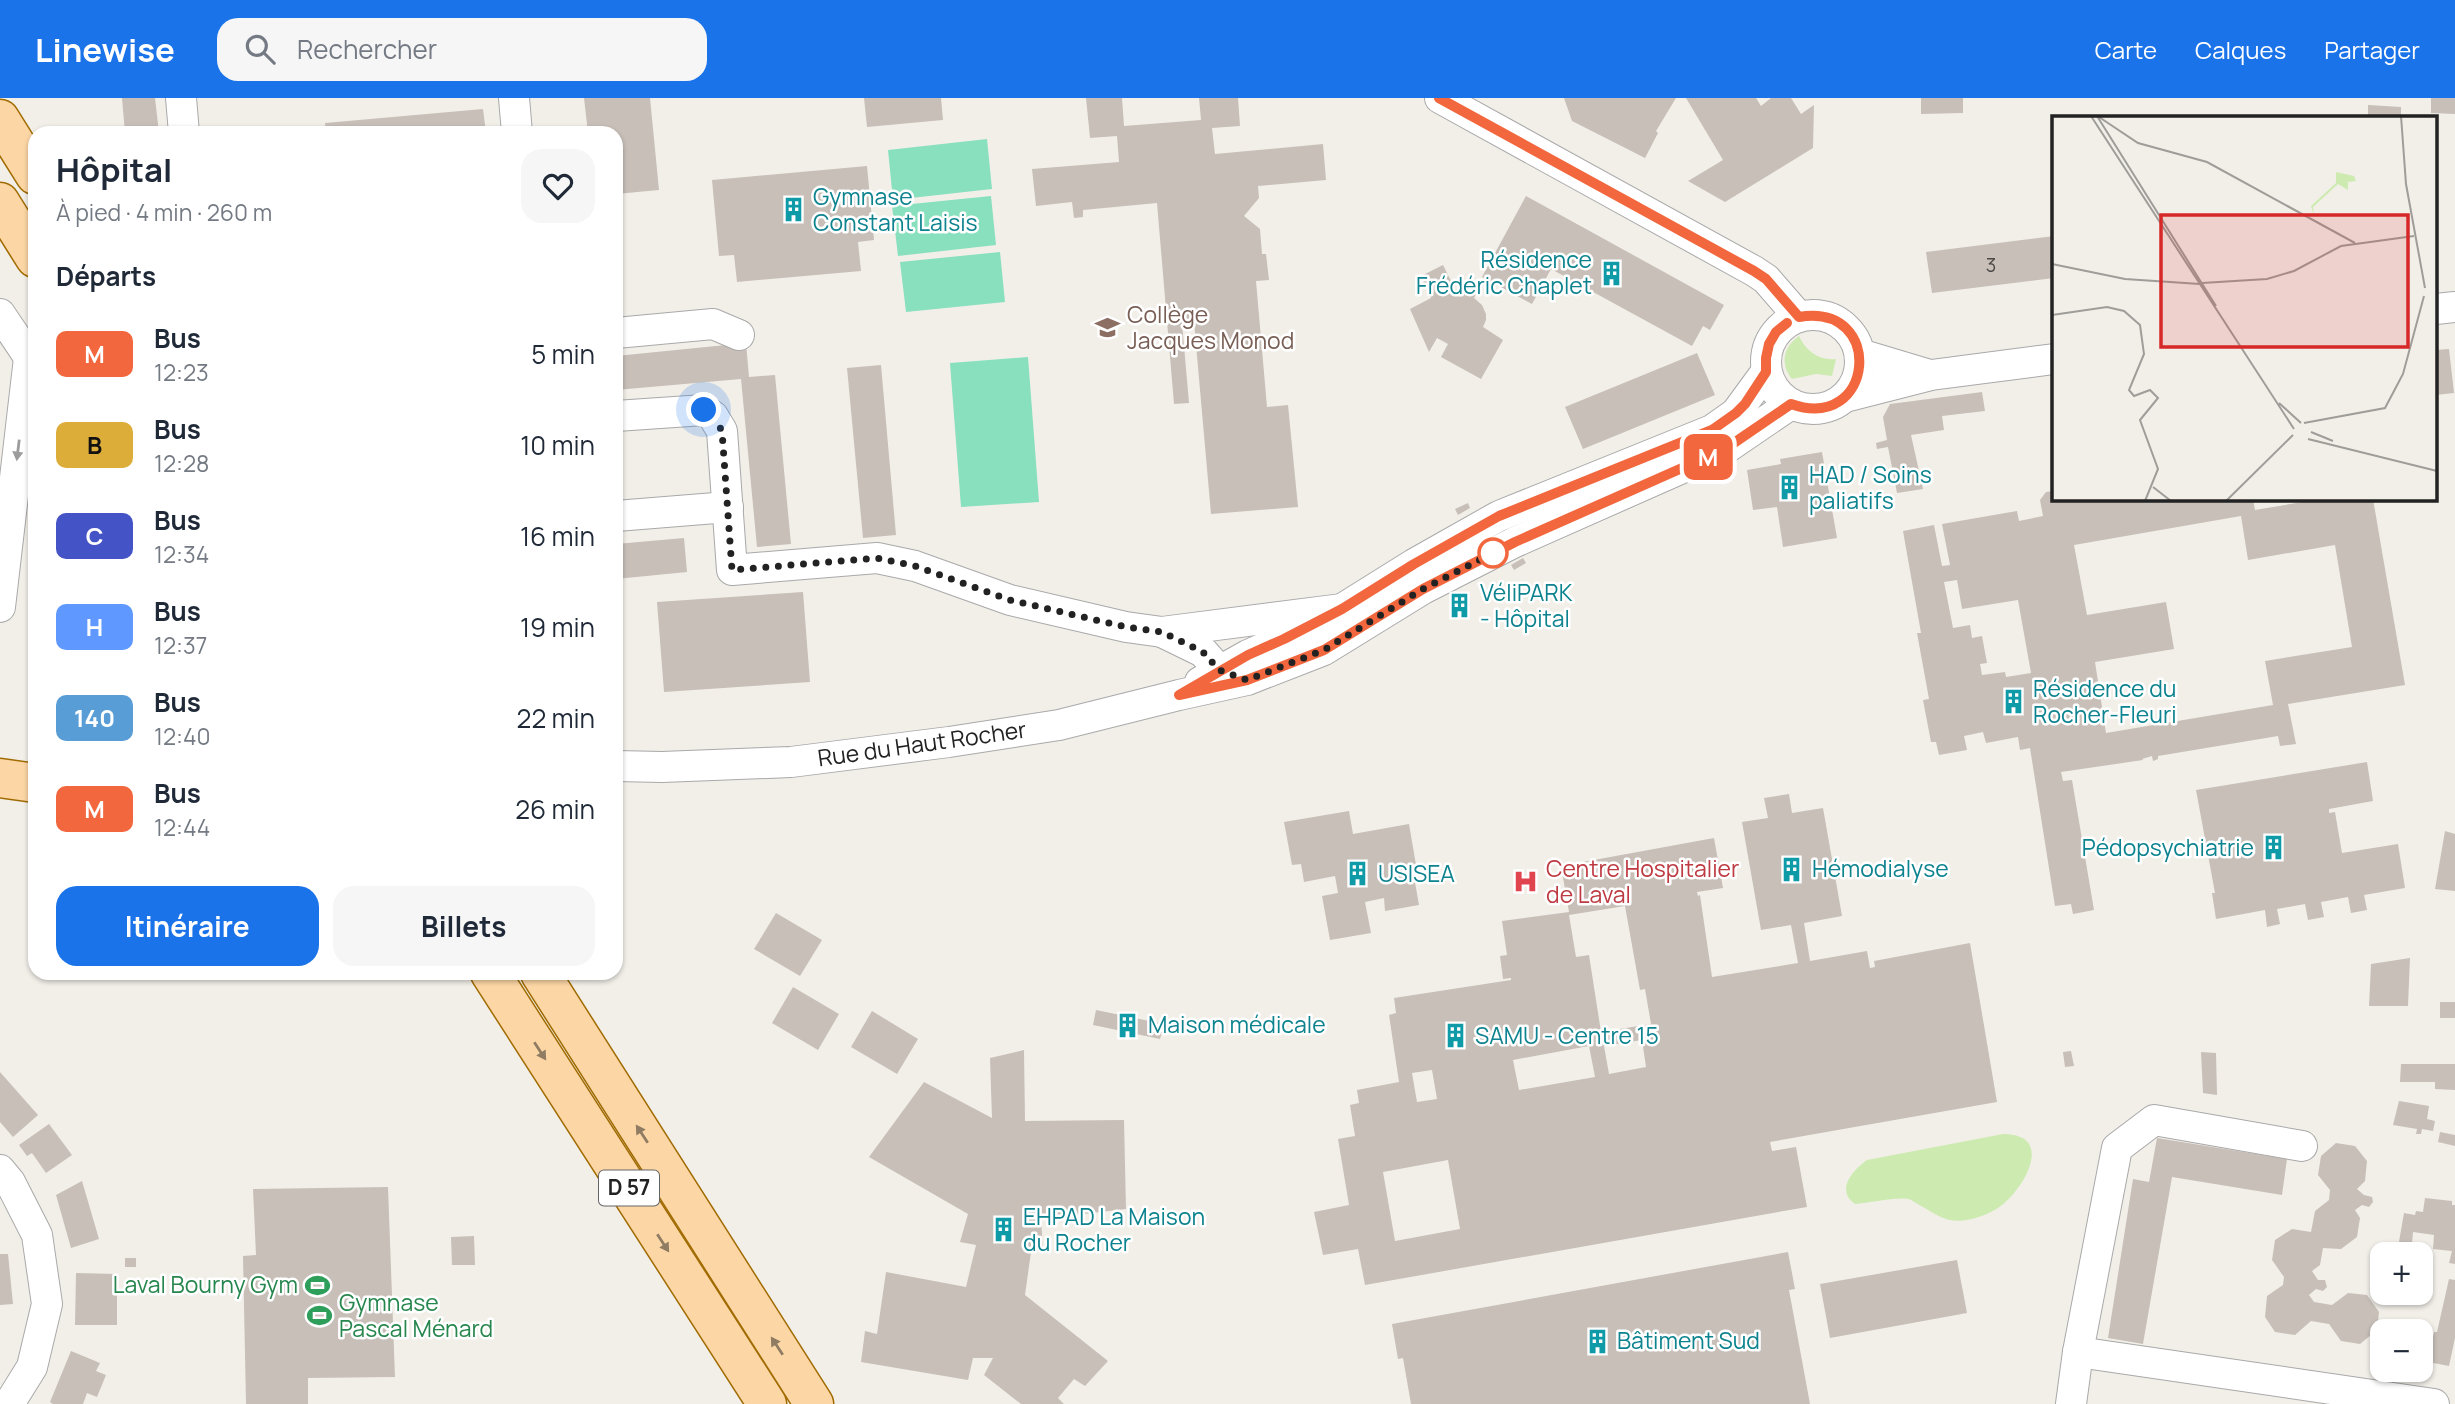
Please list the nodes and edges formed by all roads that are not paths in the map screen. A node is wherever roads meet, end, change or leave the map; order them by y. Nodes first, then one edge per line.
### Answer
1 (181, 98) edge
2 (514, 98) edge
3 (1440, 98) edge
4 (0, 119) edge
5 (183, 126) edge
6 (516, 126) edge
7 (28, 164) edge
8 (0, 202) edge
9 (28, 247) edge
10 (0, 314) edge
11 (1799, 317) junction
12 (623, 332) edge
13 (739, 335) dead end
14 (1860, 354) junction
15 (28, 356) edge
16 (2052, 359) edge
17 (1766, 372) junction
18 (1931, 375) junction
19 (28, 393) edge
20 (1846, 397) junction
21 (1791, 404) junction
22 (623, 416) edge
23 (727, 507) junction
24 (623, 515) edge
25 (0, 607) edge
26 (1342, 609) junction
27 (1234, 622) junction
28 (1162, 632) junction
29 (1248, 667) junction
30 (1219, 670) junction
31 (1179, 695) junction
32 (623, 766) edge
33 (662, 767) junction
34 (623, 774) edge
35 (494, 980) edge
36 (518, 980) edge
37 (547, 981) edge
38 (577, 1033) junction
39 (2302, 1146) dead end
40 (0, 1170) edge
41 (2078, 1352) junction
42 (9, 1404) edge
43 (767, 1404) edge
44 (814, 1404) edge
45 (2071, 1404) edge
46 (2434, 1404) edge

1 - 5 street
2 - 6 street
3 - 11 street
4 - 7 main road
8 - 9 main road
10 - 15 street
11 - 14 street
11 - 17 street
12 - 13 street
14 - 18 street
14 - 20 street
16 - 18 street
17 - 21 street
17 - 26 street, Rue du Haut Rocher
18 - 20 street
19 -> 25 street
20 - 21 street
21 - 29 street, Rue du Haut Rocher
22 - 23 street
23 - 24 street
23 - 28 street
26 - 27 street
26 - 29 street, Rue du Haut Rocher
27 - 28 street
27 - 29 street
28 - 30 street
29 - 30 street
29 - 31 street, Rue du Haut Rocher
30 - 31 street, Rue du Haut Rocher
31 - 33 street, Rue du Haut Rocher
32 - 33 street, Rue du Haut Rocher
33 - 34 street, Rue du Haut Rocher
35 -> 43 main road, D 57
36 - 38 main road
37 - 38 main road, D 57
44 -> 38 main road, D 57
39 - 41 street
40 - 42 street
41 - 45 street
41 - 46 street

